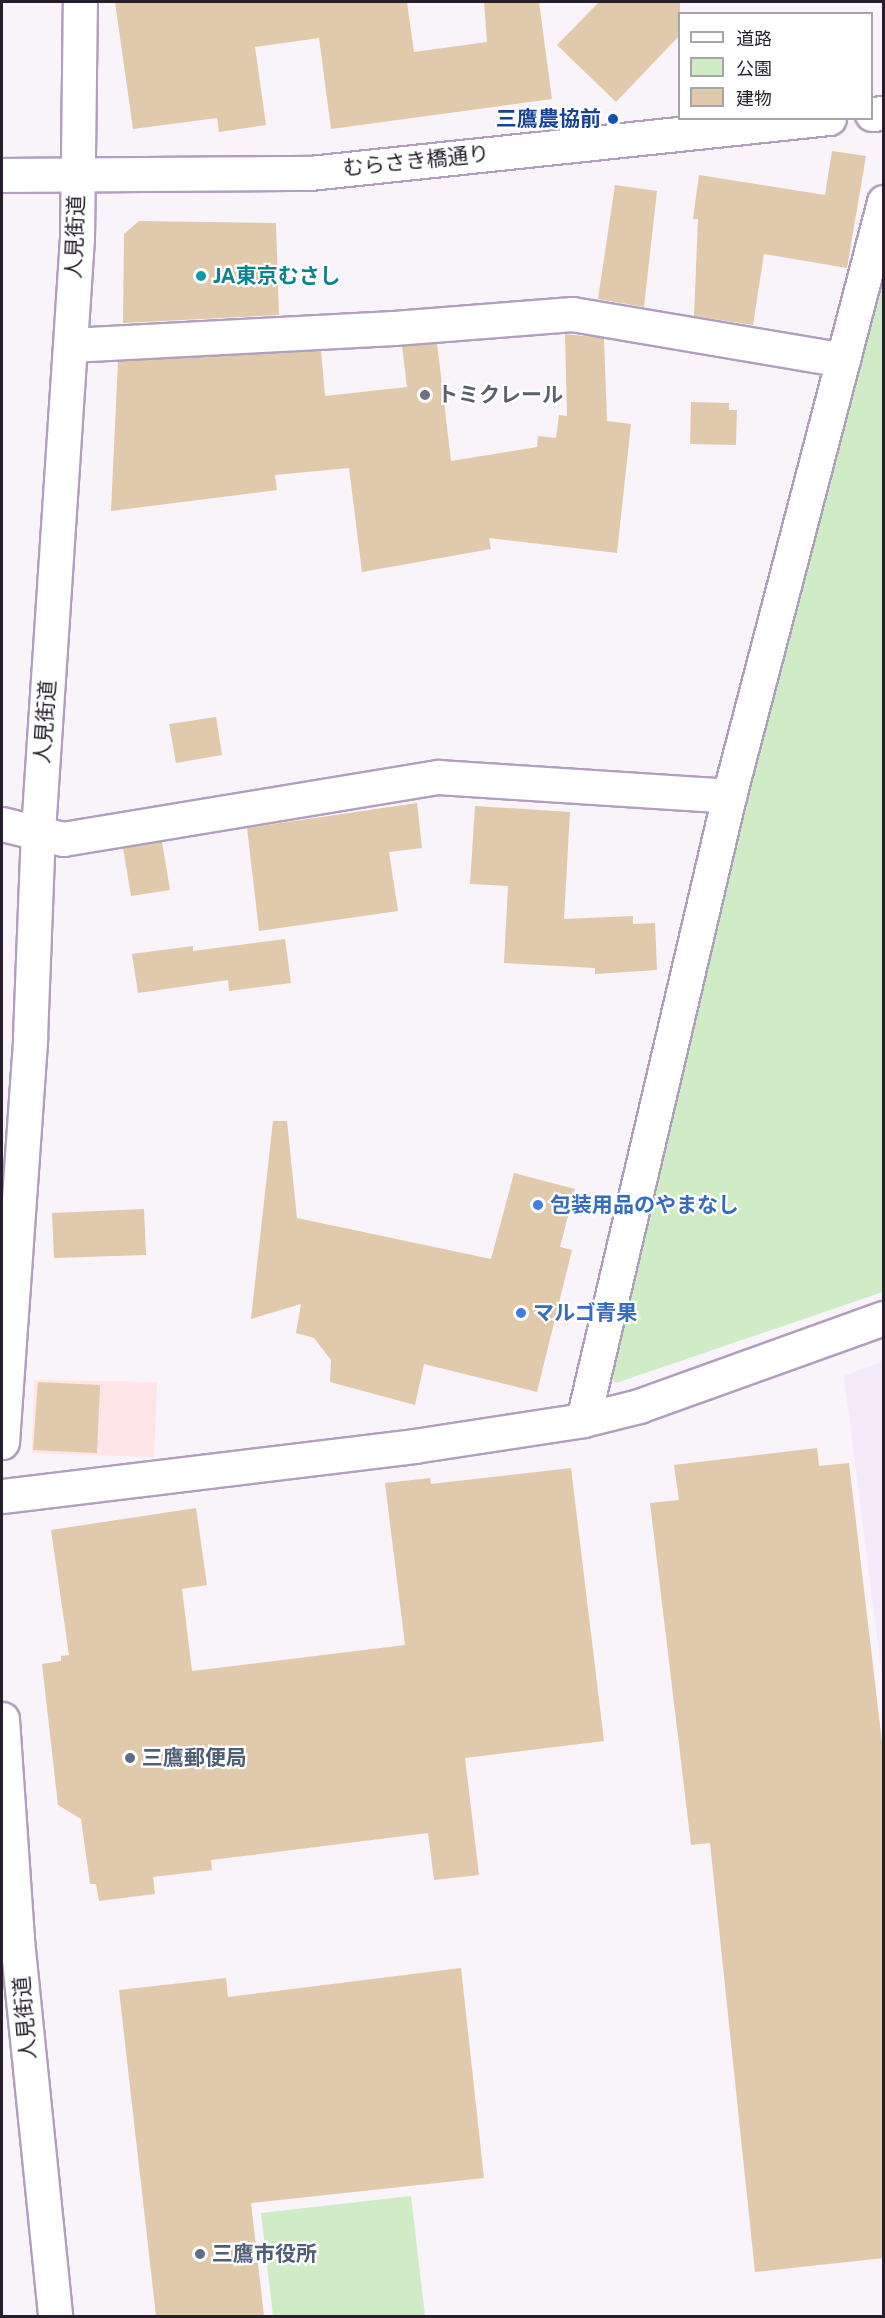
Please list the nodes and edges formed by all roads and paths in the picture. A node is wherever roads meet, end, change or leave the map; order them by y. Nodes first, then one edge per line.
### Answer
1 (80, 2) edge
2 (810, 120) edge
3 (77, 173) junction
4 (2, 175) edge
5 (884, 202) edge
6 (70, 345) junction
7 (843, 360) junction
8 (729, 796) junction
9 (2, 824) edge
10 (38, 831) junction
11 (7, 1315) edge
12 (884, 1318) edge
13 (583, 1420) junction
14 (2, 1442) edge
15 (2, 1496) edge
16 (2, 1719) edge
17 (2, 1725) edge
18 (55, 2316) edge

1 - 3 street, 人見街道
2 - 3 street, むらさき橋通り
3 - 4 street, むらさき橋通り
3 - 6 street, 人見街道
5 - 7 street
6 - 7 street
6 - 10 street, 人見街道
7 - 8 street
8 - 10 street
8 - 13 street
9 - 10 street
10 - 11 street, 人見街道
11 - 14 street, 人見街道
12 - 13 street
13 - 15 street
16 - 17 street, 人見街道
17 - 18 street, 人見街道

